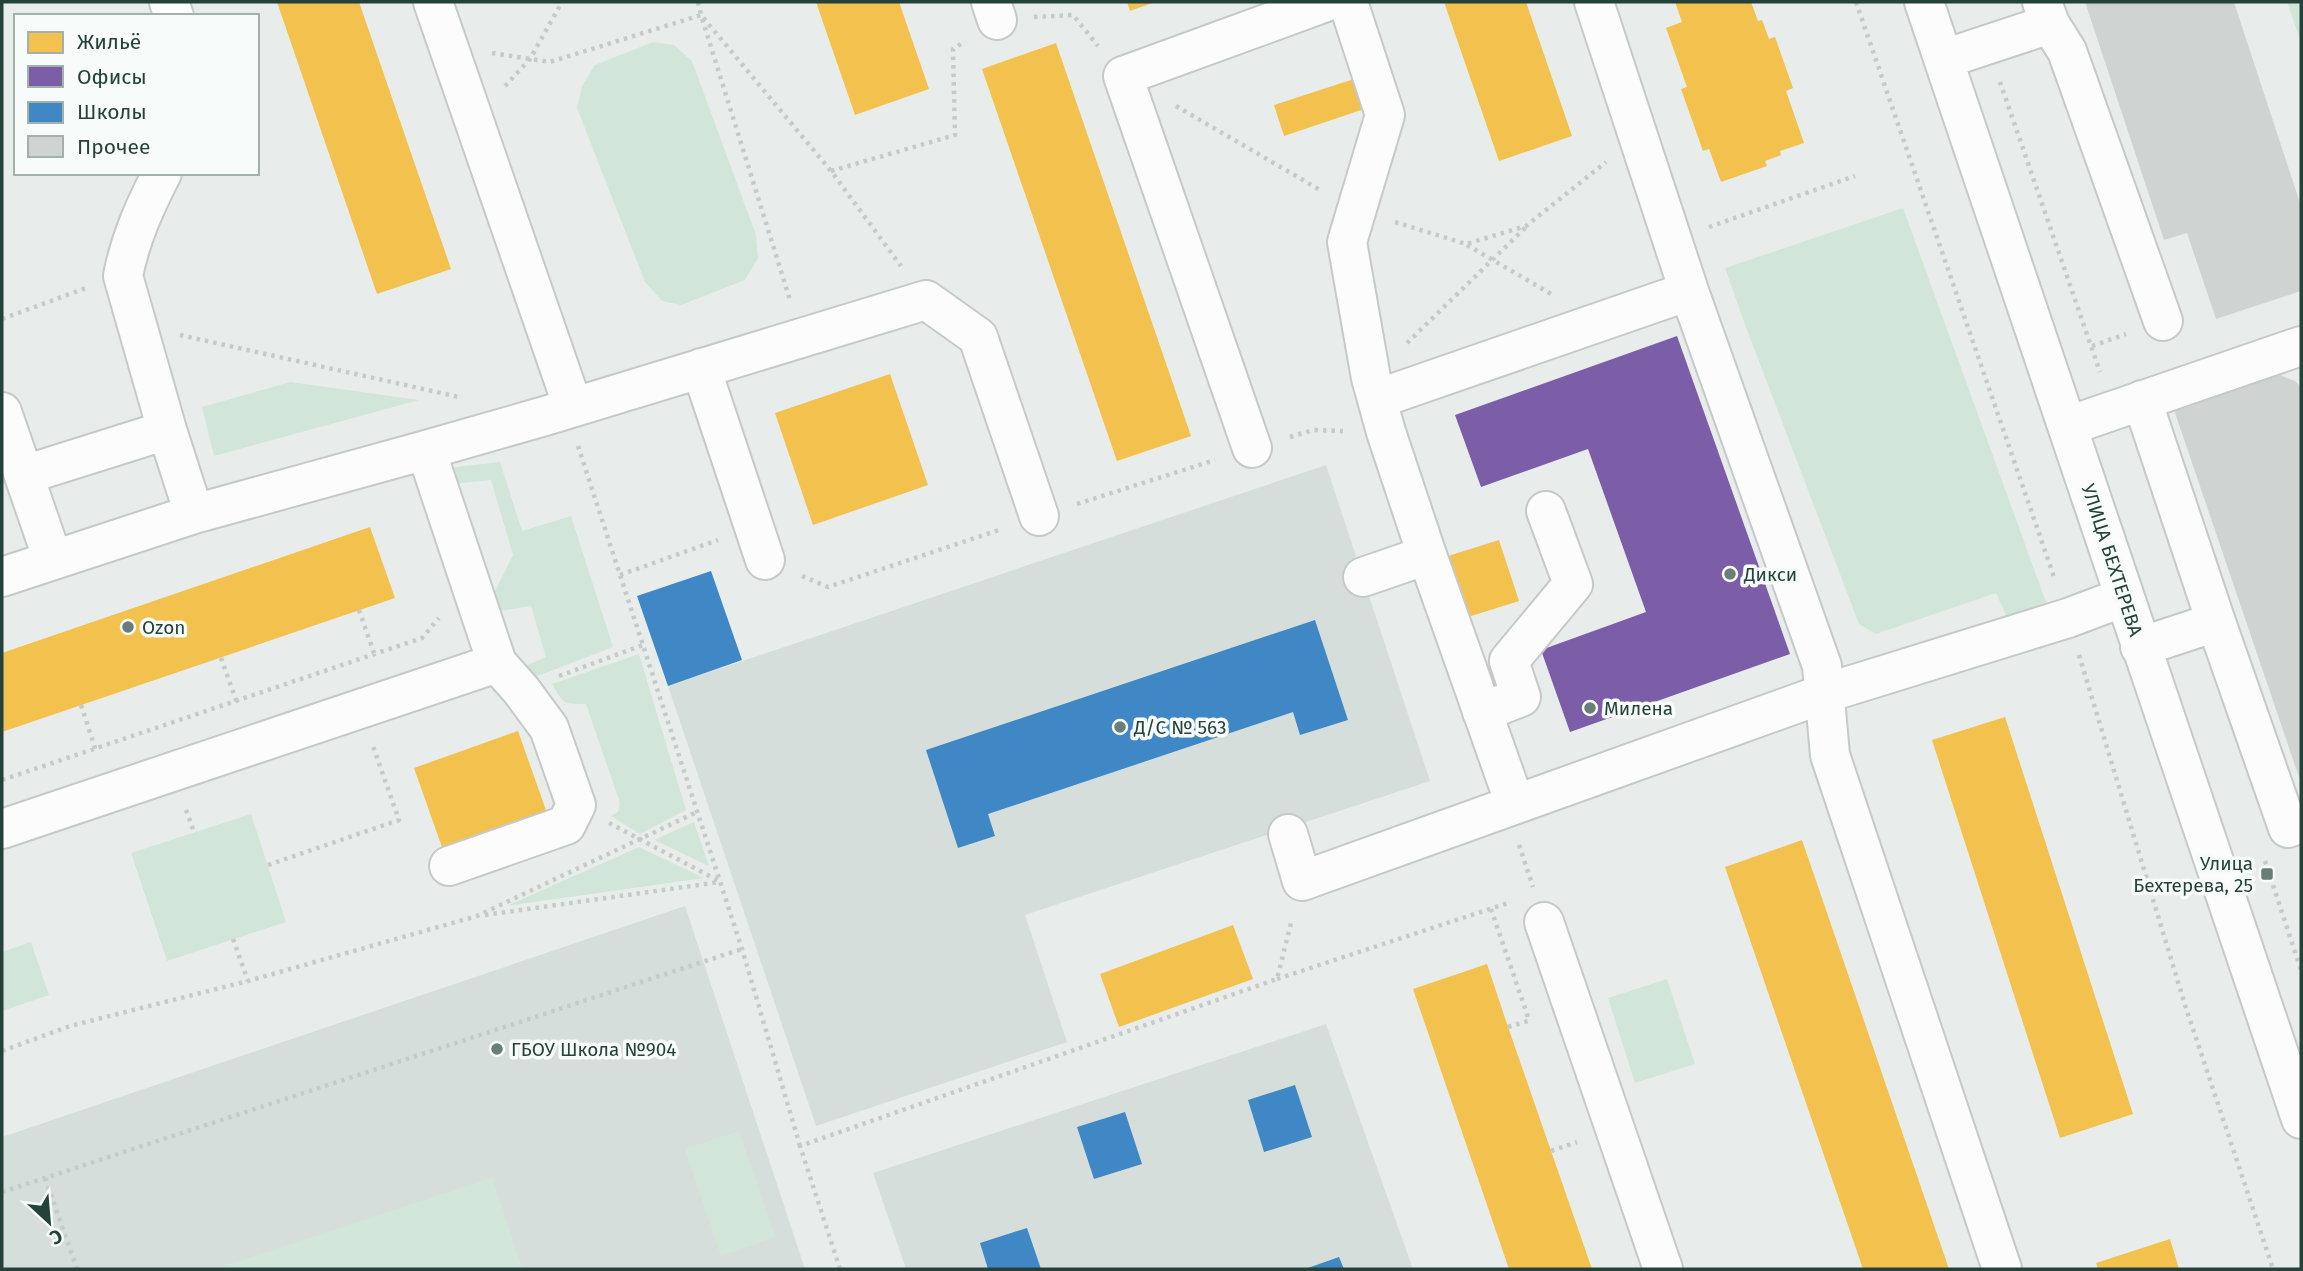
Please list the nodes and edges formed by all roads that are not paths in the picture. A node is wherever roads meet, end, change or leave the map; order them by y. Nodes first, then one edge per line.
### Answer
1 (433, 2) edge
2 (1348, 2) edge
3 (1594, 2) edge
4 (1924, 2) edge
5 (1311, 4) edge
6 (2046, 13) edge
7 (1944, 59) junction
8 (161, 175) edge
9 (1689, 292) junction
10 (2163, 321) dead end
11 (2301, 346) edge
12 (701, 368) junction
13 (1374, 389) junction
14 (2142, 400) junction
15 (570, 408) junction
16 (2, 412) edge
17 (2068, 426) junction
18 (167, 430) junction
19 (1252, 448) dead end
20 (426, 450) junction
21 (24, 475) junction
22 (1546, 511) dead end
23 (194, 514) junction
24 (1039, 516) dead end
25 (1427, 555) junction
26 (53, 560) junction
27 (765, 560) dead end
28 (2, 577) edge
29 (1363, 577) dead end
30 (2124, 597) junction
31 (2216, 622) junction
32 (2140, 647) junction
33 (509, 677) junction
34 (1826, 693) junction
35 (1482, 712) junction
36 (1511, 806) junction
37 (2301, 823) edge
38 (2, 830) edge
39 (1288, 834) dead end
40 (449, 866) dead end
41 (1540, 908) road end
42 (2300, 1112) edge
43 (1663, 1269) edge
44 (2002, 1269) edge

1 - 15 street
2 - 13 street
3 - 9 street
4 - 7 street, УЛИЦА БЕХТЕРЕВА
5 - 19 street
6 - 7 street
6 - 10 street
7 - 17 street, УЛИЦА БЕХТЕРЕВА
8 - 18 street
9 - 13 street
9 - 34 street
11 - 14 street
12 - 15 street
12 - 24 street
12 - 27 street
13 - 25 street
14 - 17 street
14 - 31 street
15 - 20 street
16 - 21 street
17 - 30 street, УЛИЦА БЕХТЕРЕВА
18 - 21 street
18 - 23 street
20 - 23 street
20 - 33 street
21 - 26 street
22 - 35 street
23 - 26 street
25 - 29 street
25 - 35 street
26 - 28 street
30 - 32 street, УЛИЦА БЕХТЕРЕВА
30 - 34 street
31 - 32 street
31 - 37 street
32 - 42 street, УЛИЦА БЕХТЕРЕВА
33 - 38 street
33 - 40 street
34 - 36 street
34 - 44 street
35 - 36 street
36 - 39 street
41 - 43 street

